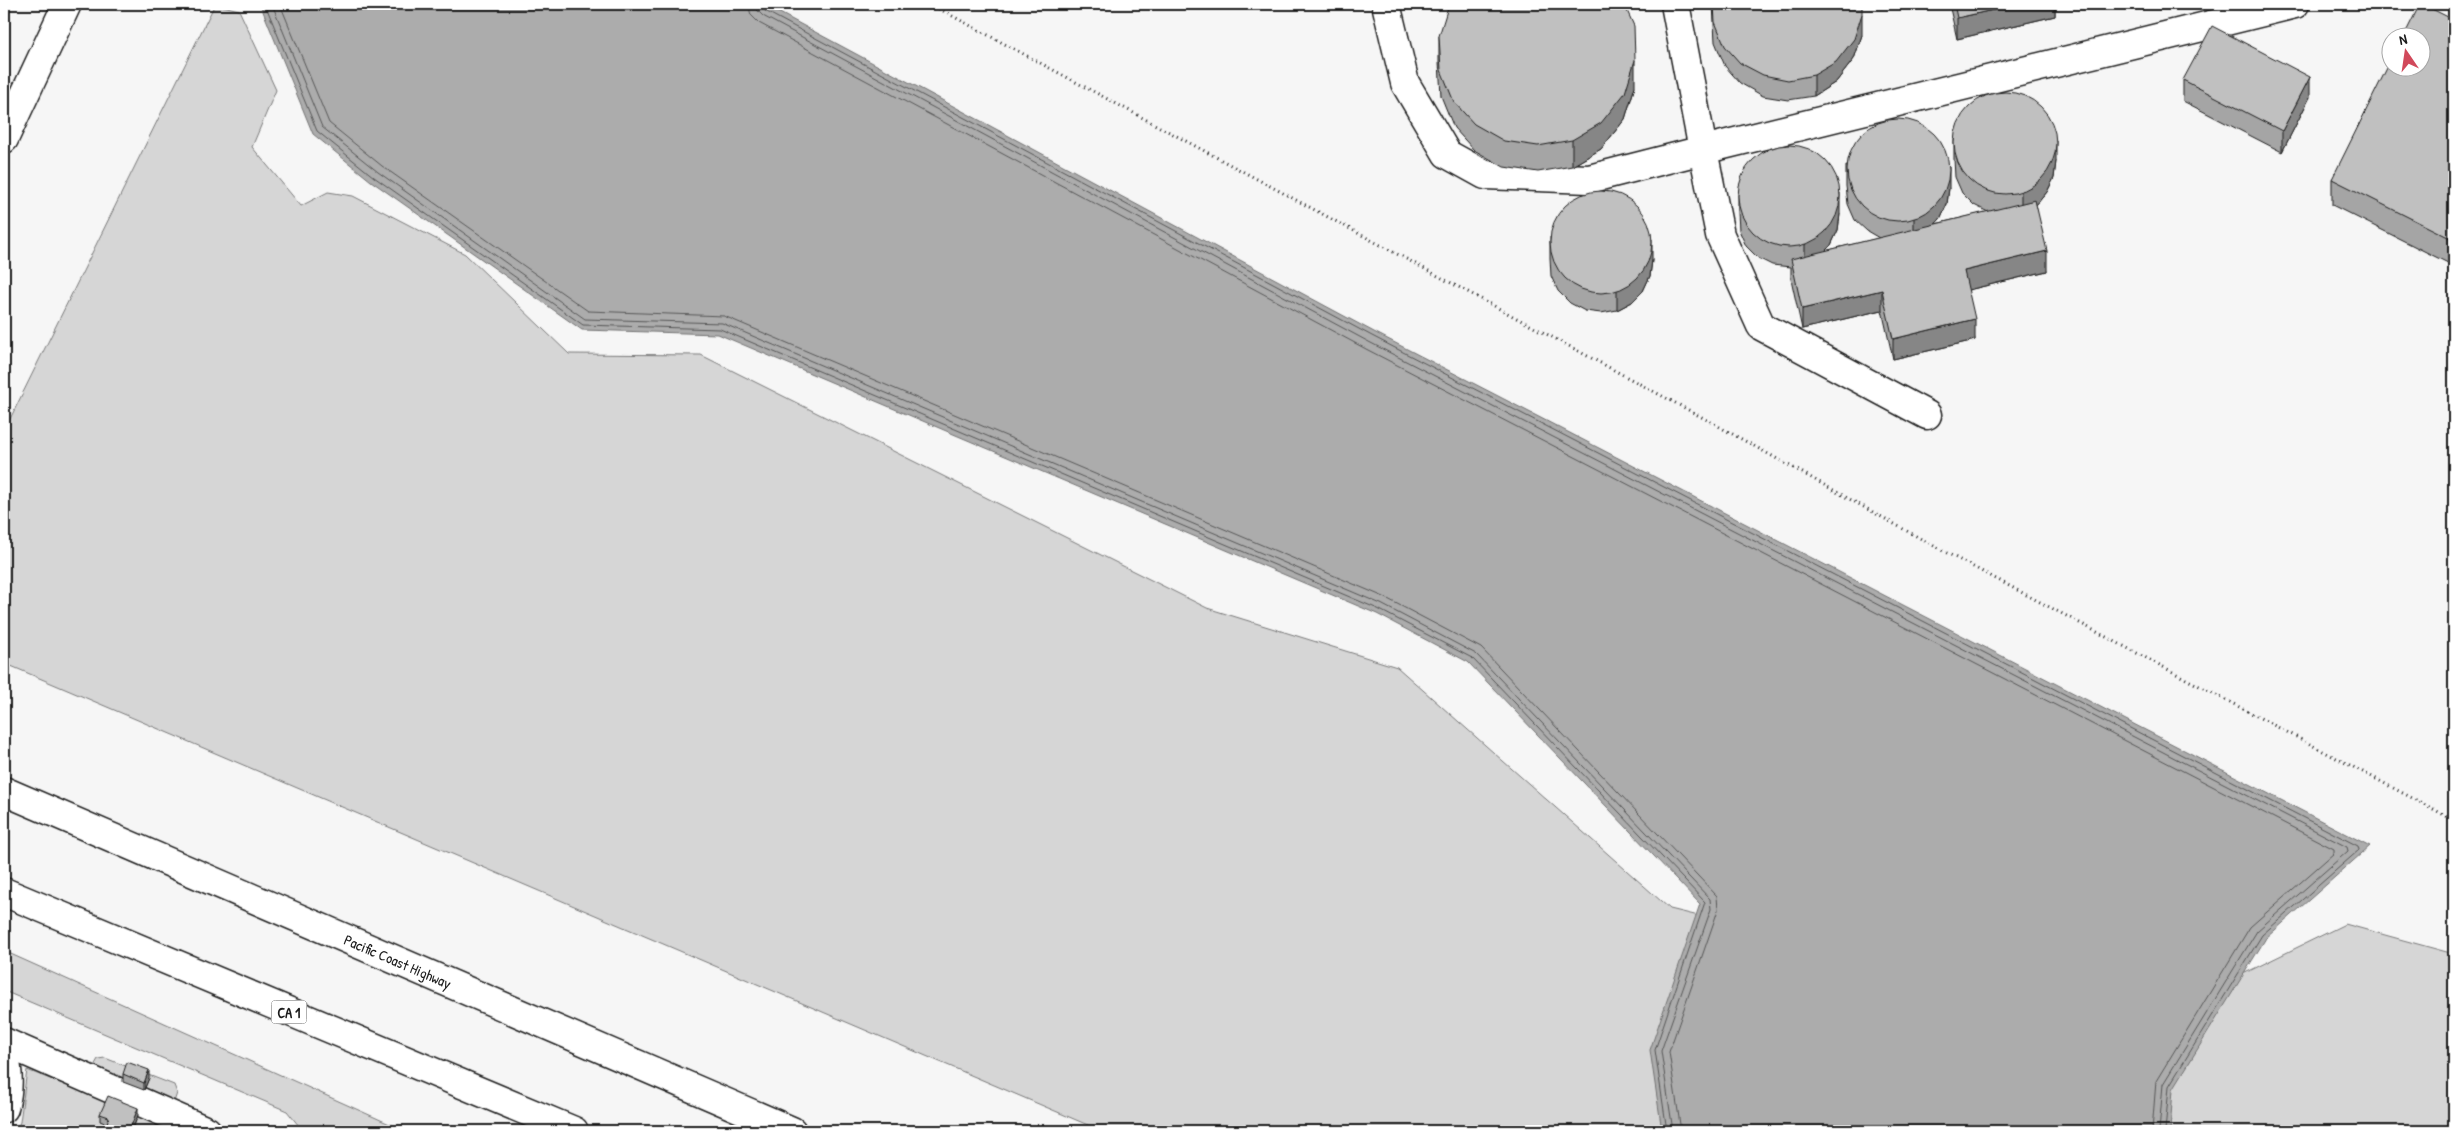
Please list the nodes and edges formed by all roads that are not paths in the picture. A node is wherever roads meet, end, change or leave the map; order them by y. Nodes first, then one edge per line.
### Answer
1 (67, 4) edge
2 (1386, 4) edge
3 (1675, 4) edge
4 (2295, 4) edge
5 (4, 139) edge
6 (1703, 150) junction
7 (1927, 415) dead end
8 (4, 791) edge
9 (4, 892) edge
10 (4, 1042) edge
11 (4, 1054) edge
12 (4, 1108) edge
13 (207, 1131) edge
14 (574, 1131) edge
15 (792, 1131) edge

1 - 5 main road
2 - 6 main road
3 - 6 main road
4 - 6 main road
6 - 7 main road
8 - 15 main road, Pacific Coast Highway
9 - 14 main road, CA 1
10 - 13 main road
11 - 12 main road

